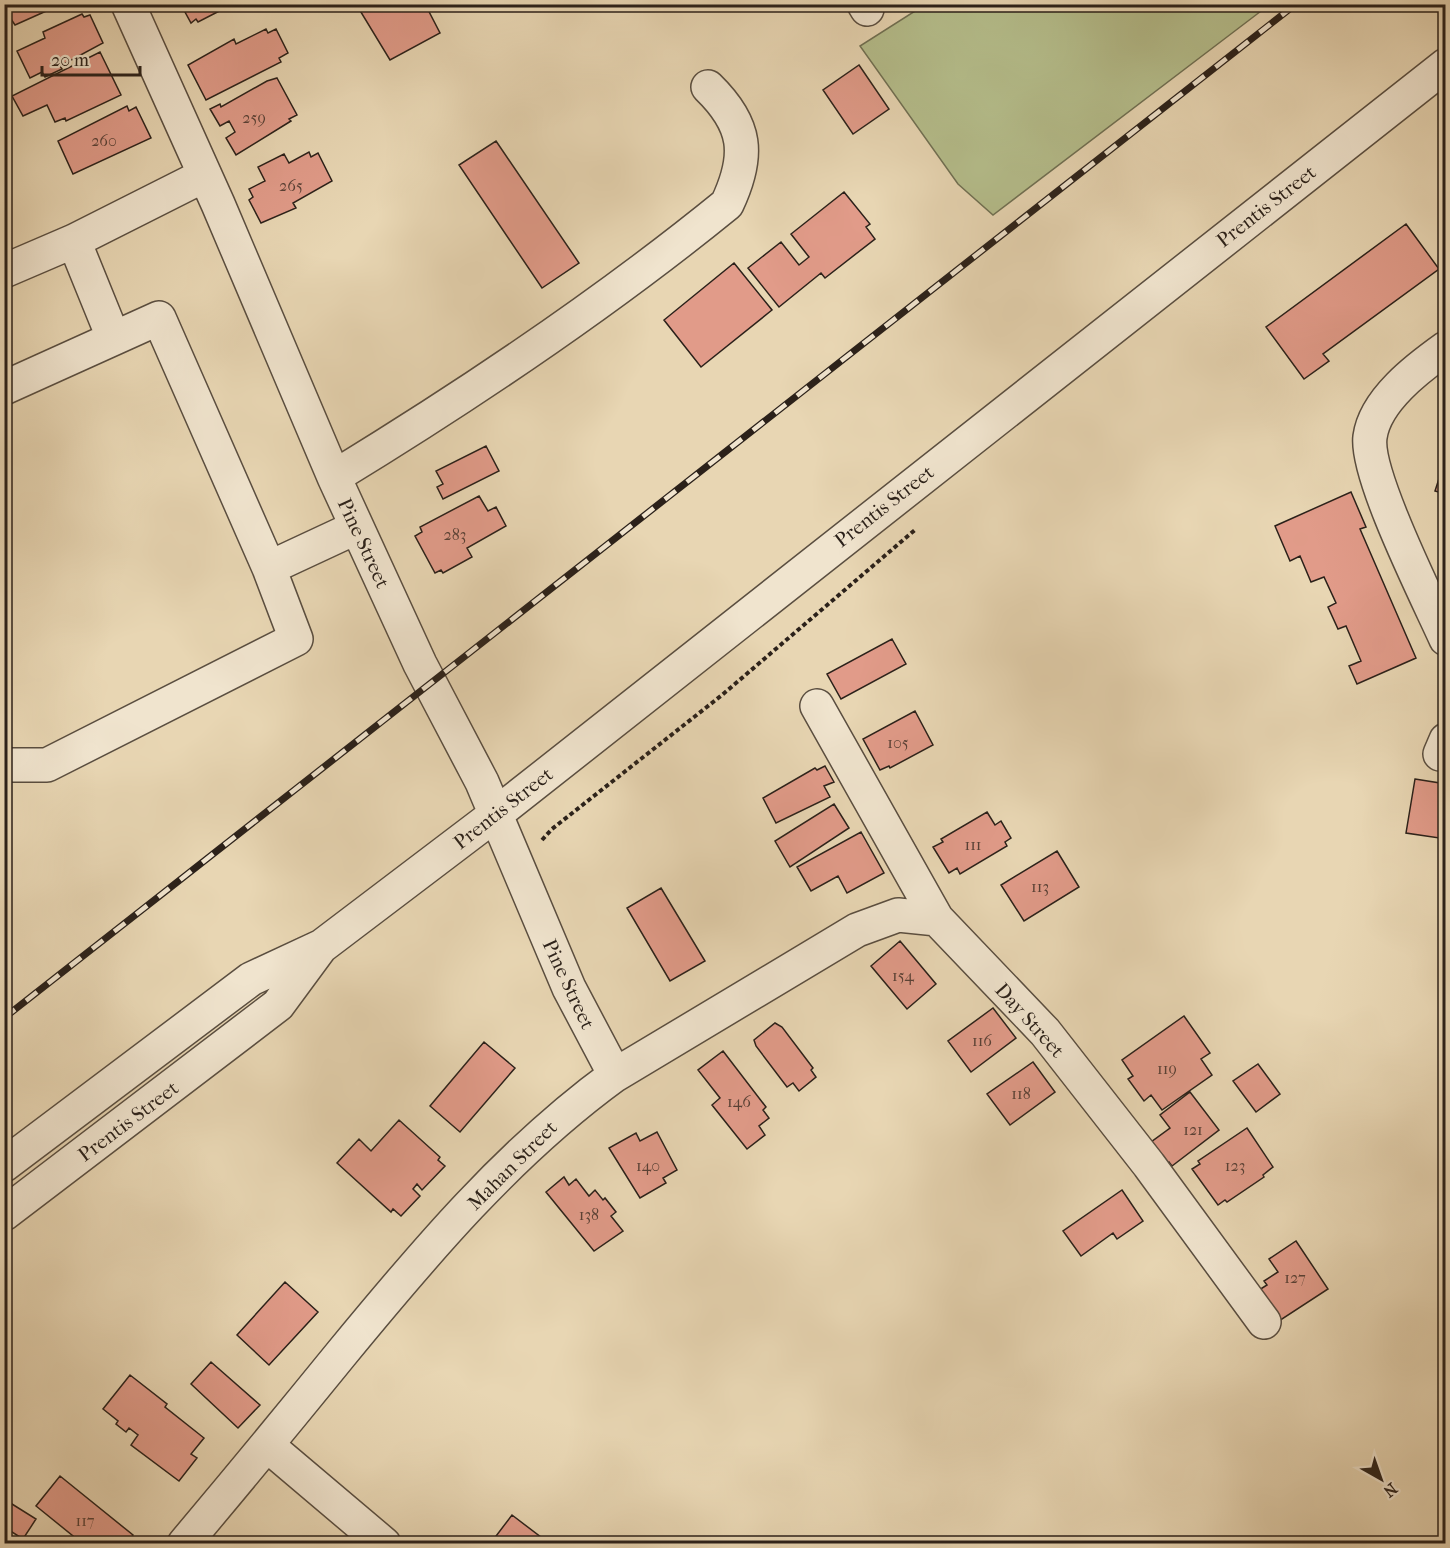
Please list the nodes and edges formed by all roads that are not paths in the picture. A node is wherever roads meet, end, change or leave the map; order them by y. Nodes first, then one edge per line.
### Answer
1 (128, 4) edge
2 (1446, 65) edge
3 (708, 87) dead end
4 (205, 175) junction
5 (74, 241) junction
6 (4, 271) edge
7 (113, 337) junction
8 (1446, 348) edge
9 (4, 388) edge
10 (334, 477) junction
11 (357, 527) junction
12 (269, 568) junction
13 (1446, 639) edge
14 (817, 706) dead end
15 (7, 762) edge
16 (496, 814) junction
17 (936, 919) junction
18 (322, 946) junction
19 (615, 1075) junction
20 (4, 1165) edge
21 (4, 1214) edge
22 (1264, 1322) dead end
23 (267, 1445) junction
24 (184, 1544) edge
25 (384, 1544) edge

1 - 4 street, Pine Street
2 - 16 street, Prentis Street
3 - 10 street
4 - 5 street
4 - 10 street, Pine Street
5 - 6 street
5 - 7 street
7 - 9 street
7 - 12 street
8 - 13 street
10 - 11 street, Pine Street
11 - 12 street
11 - 16 street, Pine Street
12 - 15 street
14 - 17 street, Day Street
16 - 18 street, Prentis Street
16 - 19 street, Pine Street
17 - 19 street, Mahan Street
17 - 22 street, Day Street
18 - 20 street, Prentis Street
18 - 21 street, Prentis Street
19 - 23 street, Mahan Street
23 - 24 street, Mahan Street
23 - 25 street

